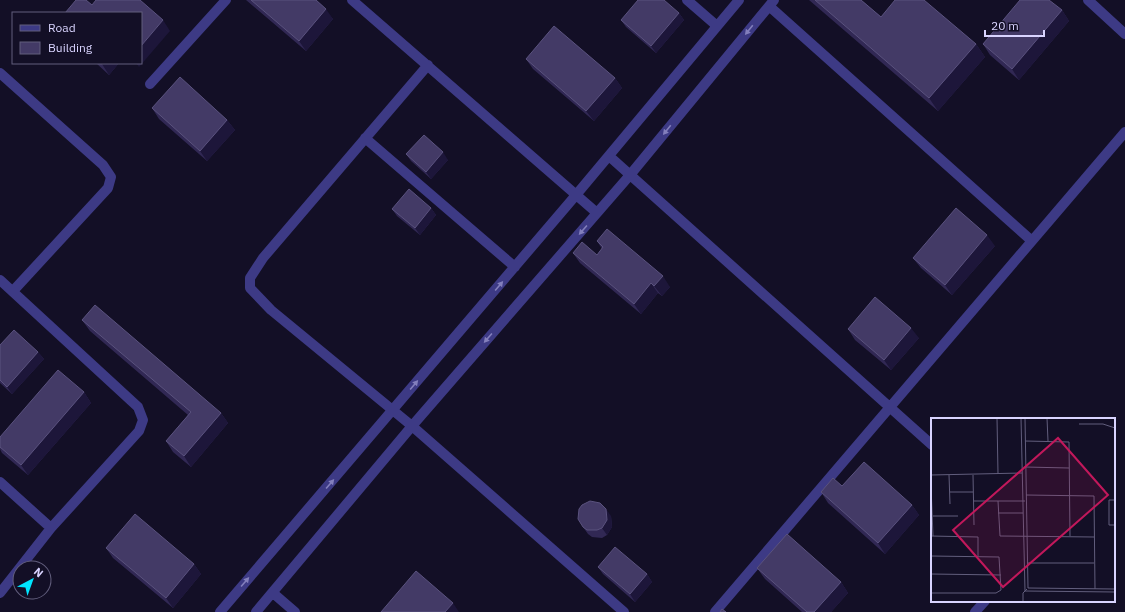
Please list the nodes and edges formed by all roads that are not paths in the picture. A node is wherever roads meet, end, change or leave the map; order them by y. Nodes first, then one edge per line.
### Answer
1 (226, 0) edge
2 (352, 0) edge
3 (687, 0) edge
4 (739, 0) edge
5 (1088, 0) edge
6 (772, 3) edge
7 (717, 26) junction
8 (1125, 34) edge
9 (428, 65) junction
10 (0, 73) edge
11 (150, 84) dead end
12 (1125, 132) edge
13 (365, 138) junction
14 (609, 156) junction
15 (630, 175) junction
16 (576, 195) junction
17 (597, 213) junction
18 (1032, 241) junction
19 (515, 267) junction
20 (0, 280) edge
21 (13, 291) junction
22 (888, 407) junction
23 (393, 410) junction
24 (412, 426) junction
25 (931, 444) edge
26 (0, 482) edge
27 (51, 528) junction
28 (0, 593) edge
29 (273, 593) junction
30 (984, 602) edge
31 (220, 612) edge
32 (256, 612) edge
33 (295, 612) edge
34 (624, 612) edge
35 (715, 612) edge
36 (975, 612) edge

1 - 11 street
2 - 9 street
3 - 7 street
4 - 7 street
5 - 8 street
6 -> 15 street
6 - 18 street
7 - 14 street
9 - 13 street
9 - 16 street
10 - 21 street
12 - 18 street
13 - 19 street
13 - 23 street
14 - 15 street
14 - 16 street
15 - 17 street
15 - 22 street
16 - 17 street
16 - 19 street
17 -> 24 street
18 - 22 street
23 -> 19 street
20 - 21 street
21 - 27 street
22 - 25 street
22 - 35 street
23 - 24 street
31 -> 23 street
24 - 29 street
24 - 34 street
26 - 27 street
27 - 28 street
29 - 32 street
29 - 33 street
30 - 36 street

